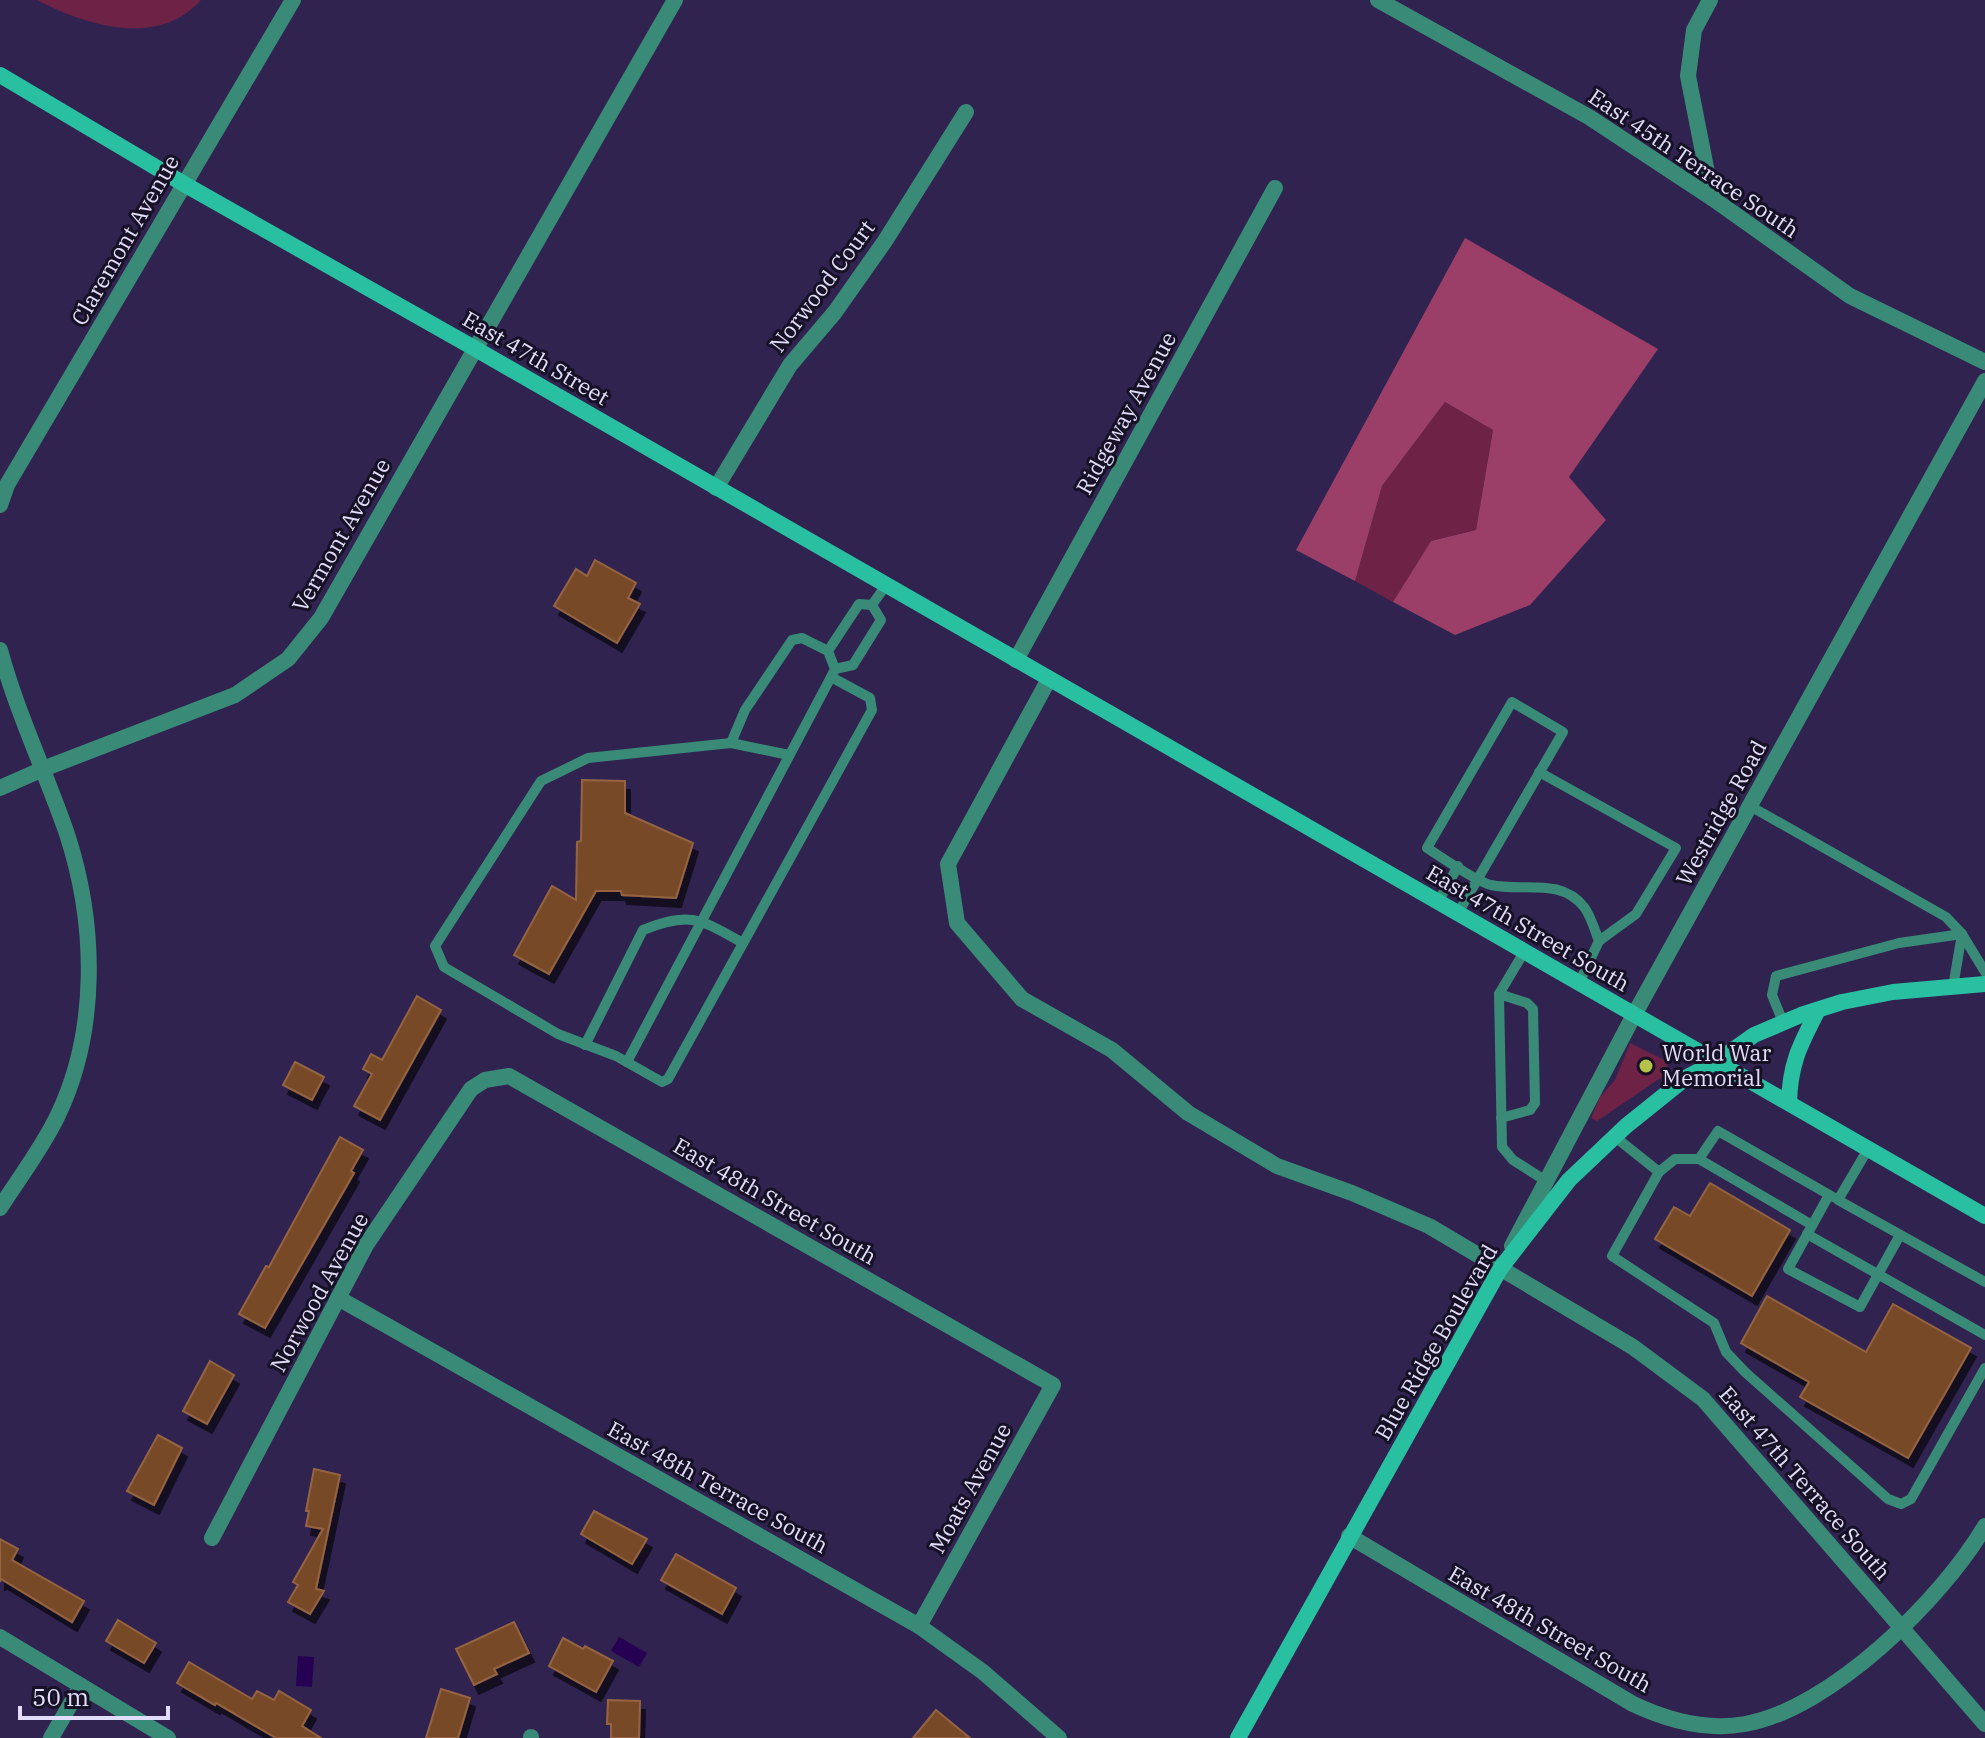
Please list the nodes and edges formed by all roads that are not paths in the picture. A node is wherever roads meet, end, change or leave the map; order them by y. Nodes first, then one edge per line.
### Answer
1 (293, 0) edge
2 (675, 0) edge
3 (1378, 0) edge
4 (1710, 0) edge
5 (0, 75) edge
6 (966, 112) dead end
7 (184, 184) junction
8 (1275, 188) dead end
9 (1712, 198) junction
10 (474, 348) junction
11 (1985, 362) edge
12 (1985, 381) edge
13 (4, 483) edge
14 (716, 488) junction
15 (0, 505) edge
16 (886, 585) junction
17 (872, 605) junction
18 (0, 650) edge
19 (828, 651) junction
20 (1016, 660) junction
21 (833, 673) junction
22 (1049, 679) junction
23 (731, 743) junction
24 (789, 755) junction
25 (43, 769) junction
26 (1539, 772) junction
27 (0, 788) edge
28 (1750, 806) junction
29 (1458, 866) junction
30 (1477, 878) junction
31 (1438, 902) junction
32 (1458, 913) junction
33 (702, 920) junction
34 (1962, 934) junction
35 (1599, 941) junction
36 (743, 943) junction
37 (1524, 952) junction
38 (1985, 972) edge
39 (1579, 983) junction
40 (1985, 984) edge
41 (1953, 987) junction
42 (1499, 994) junction
43 (1818, 1010) junction
44 (1634, 1015) junction
45 (1783, 1022) junction
46 (585, 1045) junction
47 (627, 1062) junction
48 (1716, 1062) junction
49 (485, 1080) joint
50 (1789, 1103) junction
51 (1501, 1118) junction
52 (1614, 1136) junction
53 (1868, 1149) junction
54 (1699, 1159) junction
55 (1659, 1172) junction
56 (1546, 1181) junction
57 (1833, 1197) junction
58 (0, 1208) edge
59 (1983, 1210) edge
60 (1810, 1229) junction
61 (1900, 1235) junction
62 (1500, 1269) junction
63 (1878, 1274) junction
64 (1985, 1282) edge
65 (338, 1298) junction
66 (1985, 1335) edge
67 (1985, 1368) edge
68 (1039, 1377) joint
69 (1985, 1526) edge
70 (1349, 1536) junction
71 (212, 1538) dead end
72 (919, 1626) junction
73 (1902, 1627) junction
74 (0, 1637) edge
75 (81, 1686) junction
76 (1985, 1724) edge
77 (51, 1738) edge
78 (168, 1738) edge
79 (1059, 1738) edge
80 (1238, 1738) edge

1 - 7 street, Claremont Avenue
2 - 10 street, Vermont Avenue
3 - 9 street, East 45th Terrace South
4 - 9 street
5 - 7 main road, East 47th Street
6 - 14 street, Norwood Court
7 - 10 main road, East 47th Street
7 - 13 street, Claremont Avenue
8 - 20 street, Ridgeway Avenue
9 - 11 street, East 45th Terrace South
10 - 14 main road, East 47th Street
10 - 25 street, Vermont Avenue
12 - 28 street, Westridge Road
13 - 15 street, Claremont Avenue
14 - 16 main road, East 47th Street
16 - 17 lane
16 - 20 main road, East 47th Street
17 - 19 lane
17 - 21 lane
18 - 25 street
19 - 21 lane
19 - 23 lane
20 - 22 main road, East 47th Street
21 - 24 lane
21 - 36 lane
22 - 31 main road, East 47th Street South
22 - 62 street, East 47th Terrace South
23 - 24 lane
23 - 46 lane
24 - 33 lane
25 - 27 street, Vermont Avenue
25 - 58 street
26 - 29 lane
26 - 30 lane
26 - 35 lane
28 - 34 lane
28 - 44 street, Westridge Road
29 - 30 lane
29 - 31 lane
30 - 32 lane
30 - 35 lane
31 - 32 main road, East 47th Street South
32 - 37 main road, East 47th Street South
33 - 36 lane
33 - 46 lane
33 - 47 lane
34 - 38 lane
34 - 41 lane
34 - 45 lane
35 - 39 lane
36 - 47 lane
37 - 39 main road, East 47th Street South
37 - 42 lane
39 - 44 main road, East 47th Street South
40 - 41 main road, Blue Ridge Boulevard
41 - 43 main road, Blue Ridge Boulevard
42 - 51 lane
42 - 51 lane
43 - 45 main road, Blue Ridge Boulevard
43 - 50 main road
44 - 48 main road, East 47th Street South
44 - 56 street, Westridge Road
45 - 48 main road, Blue Ridge Boulevard
46 - 47 lane
48 - 50 main road, East 47th Street South
48 - 52 main road, Blue Ridge Boulevard
49 - 65 street, Norwood Avenue
49 - 68 street, East 48th Street South
50 - 53 main road, East 47th Street South
51 - 56 lane
52 - 55 lane
52 - 62 main road, Blue Ridge Boulevard
53 - 57 lane
53 - 59 main road, East 47th Street South
54 - 55 lane
54 - 57 lane
54 - 60 lane
55 - 67 lane
56 - 62 street, Westridge Road
57 - 60 lane
57 - 61 lane
60 - 63 lane
60 - 63 lane
61 - 63 lane
61 - 64 lane
62 - 70 main road, Blue Ridge Boulevard
62 - 73 street, East 47th Terrace South
63 - 66 lane
65 - 71 street, Norwood Avenue
65 - 72 street, East 48th Terrace South
68 - 72 street, Moats Avenue
69 - 73 street, East 48th Street South
70 - 73 street, East 48th Street South
70 - 80 main road, Blue Ridge Boulevard
72 - 79 street, East 48th Terrace South
73 - 76 street, East 47th Terrace South
74 - 75 street
75 - 77 street
75 - 78 street

